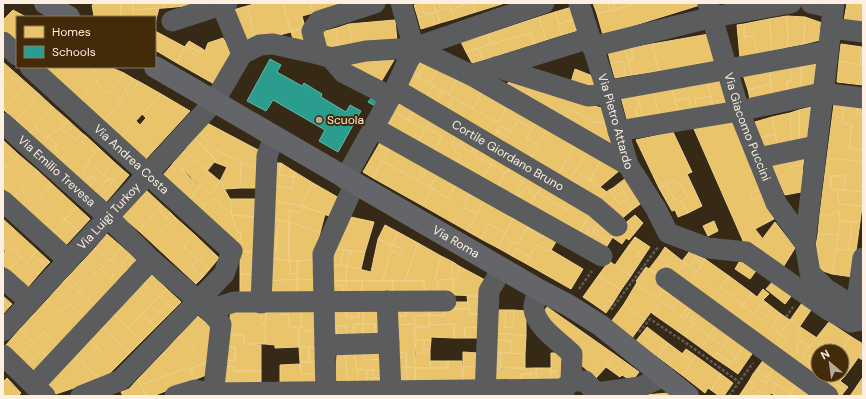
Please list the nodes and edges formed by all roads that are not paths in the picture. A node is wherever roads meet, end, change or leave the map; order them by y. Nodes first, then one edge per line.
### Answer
1 (375, 3) edge
2 (401, 3) edge
3 (544, 3) edge
4 (579, 3) edge
5 (791, 3) edge
6 (811, 3) edge
7 (223, 4) edge
8 (710, 10) edge
9 (833, 13) edge
10 (172, 21) dead end
11 (863, 32) edge
12 (3, 42) edge
13 (591, 43) junction
14 (414, 48) junction
15 (828, 51) junction
16 (16, 54) edge
17 (242, 54) junction
18 (324, 56) junction
19 (496, 67) junction
20 (31, 68) edge
21 (156, 68) edge
22 (727, 68) junction
23 (471, 75) junction
24 (608, 92) junction
25 (393, 93) junction
26 (822, 93) junction
27 (863, 98) edge
28 (214, 102) junction
29 (739, 110) junction
30 (3, 122) edge
31 (374, 128) junction
32 (618, 131) junction
33 (274, 137) junction
34 (816, 146) junction
35 (758, 158) junction
36 (628, 165) junction
37 (147, 174) junction
38 (350, 181) junction
39 (3, 201) edge
40 (108, 217) junction
41 (617, 226) dead end
42 (805, 243) junction
43 (602, 256) road end
44 (863, 258) edge
45 (68, 260) junction
46 (151, 260) junction
47 (502, 269) junction
48 (3, 278) edge
49 (666, 278) dead end
50 (538, 290) junction
51 (446, 301) dead end
52 (30, 302) junction
53 (324, 302) junction
54 (387, 302) junction
55 (261, 303) junction
56 (204, 306) junction
57 (861, 313) edge
58 (3, 330) edge
59 (389, 342) junction
60 (325, 345) junction
61 (3, 355) edge
62 (665, 376) junction
63 (567, 389) edge
64 (39, 391) edge
65 (391, 391) junction
66 (485, 393) edge
67 (212, 394) edge
68 (326, 394) edge
69 (81, 396) edge
70 (175, 396) edge
71 (688, 396) edge
72 (828, 396) edge

1 - 18 street
2 - 14 street
3 - 14 street
4 - 13 street, Via Pietro Attardo
5 - 8 street
6 - 9 street
7 - 10 street
7 - 17 street
8 - 13 street
8 - 22 street, Via Giacomo Puccini
9 - 11 street
9 - 15 street
12 - 16 street
13 - 19 street
13 - 24 street, Via Pietro Attardo
14 - 18 street
14 - 23 street
14 - 25 street
15 - 22 street
15 - 26 street
17 - 18 street
17 - 28 street, Via Luigi Turkoy
18 - 25 street, Cortile Giordano Bruno
19 - 23 street
19 - 24 street
20 - 37 street, Via Andrea Costa
21 - 28 main road, Via Roma
22 - 24 street
22 - 29 street, Via Giacomo Puccini
23 - 36 street
24 - 32 street, Via Pietro Attardo
25 - 31 street
25 - 41 street, Cortile Giordano Bruno
26 - 27 street
26 - 29 street
26 - 34 street
28 - 33 main road, Via Roma
28 - 37 street, Via Luigi Turkoy
29 - 32 street
29 - 35 street, Via Giacomo Puccini
30 - 40 street, Via Emilio Trevesa
31 - 38 street
31 - 43 street
32 - 36 street, Via Pietro Attardo
33 - 38 main road, Via Roma
33 - 55 street
34 - 35 street
34 - 42 street
35 - 42 street, Via Giacomo Puccini
36 - 57 street, Via Pietro Attardo
37 - 40 street, Via Luigi Turkoy
37 - 56 street, Via Andrea Costa
38 - 47 main road, Via Roma
38 - 53 street
39 - 45 street
40 - 45 street, Via Luigi Turkoy
40 - 46 street, Via Emilio Trevesa
42 - 57 street
44 - 57 street
45 - 52 street, Via Luigi Turkoy
46 - 56 street, Via Emilio Trevesa
46 - 64 street
47 - 50 main road, Via Roma
47 - 66 street
48 - 52 street
49 - 72 street
50 - 62 main road, Via Roma
50 - 63 street
51 - 54 street
52 - 58 street, Via Luigi Turkoy
53 - 54 street
53 - 55 street
53 - 60 street
54 - 59 street
55 - 56 street
56 - 67 street, Via Emilio Trevesa
56 - 69 street
59 - 60 street
59 - 65 street
60 - 68 street
61 - 64 street
62 - 63 street
62 - 71 main road, Via Roma
63 - 66 street
65 - 66 street
65 - 68 street
67 - 68 street
67 - 70 street

